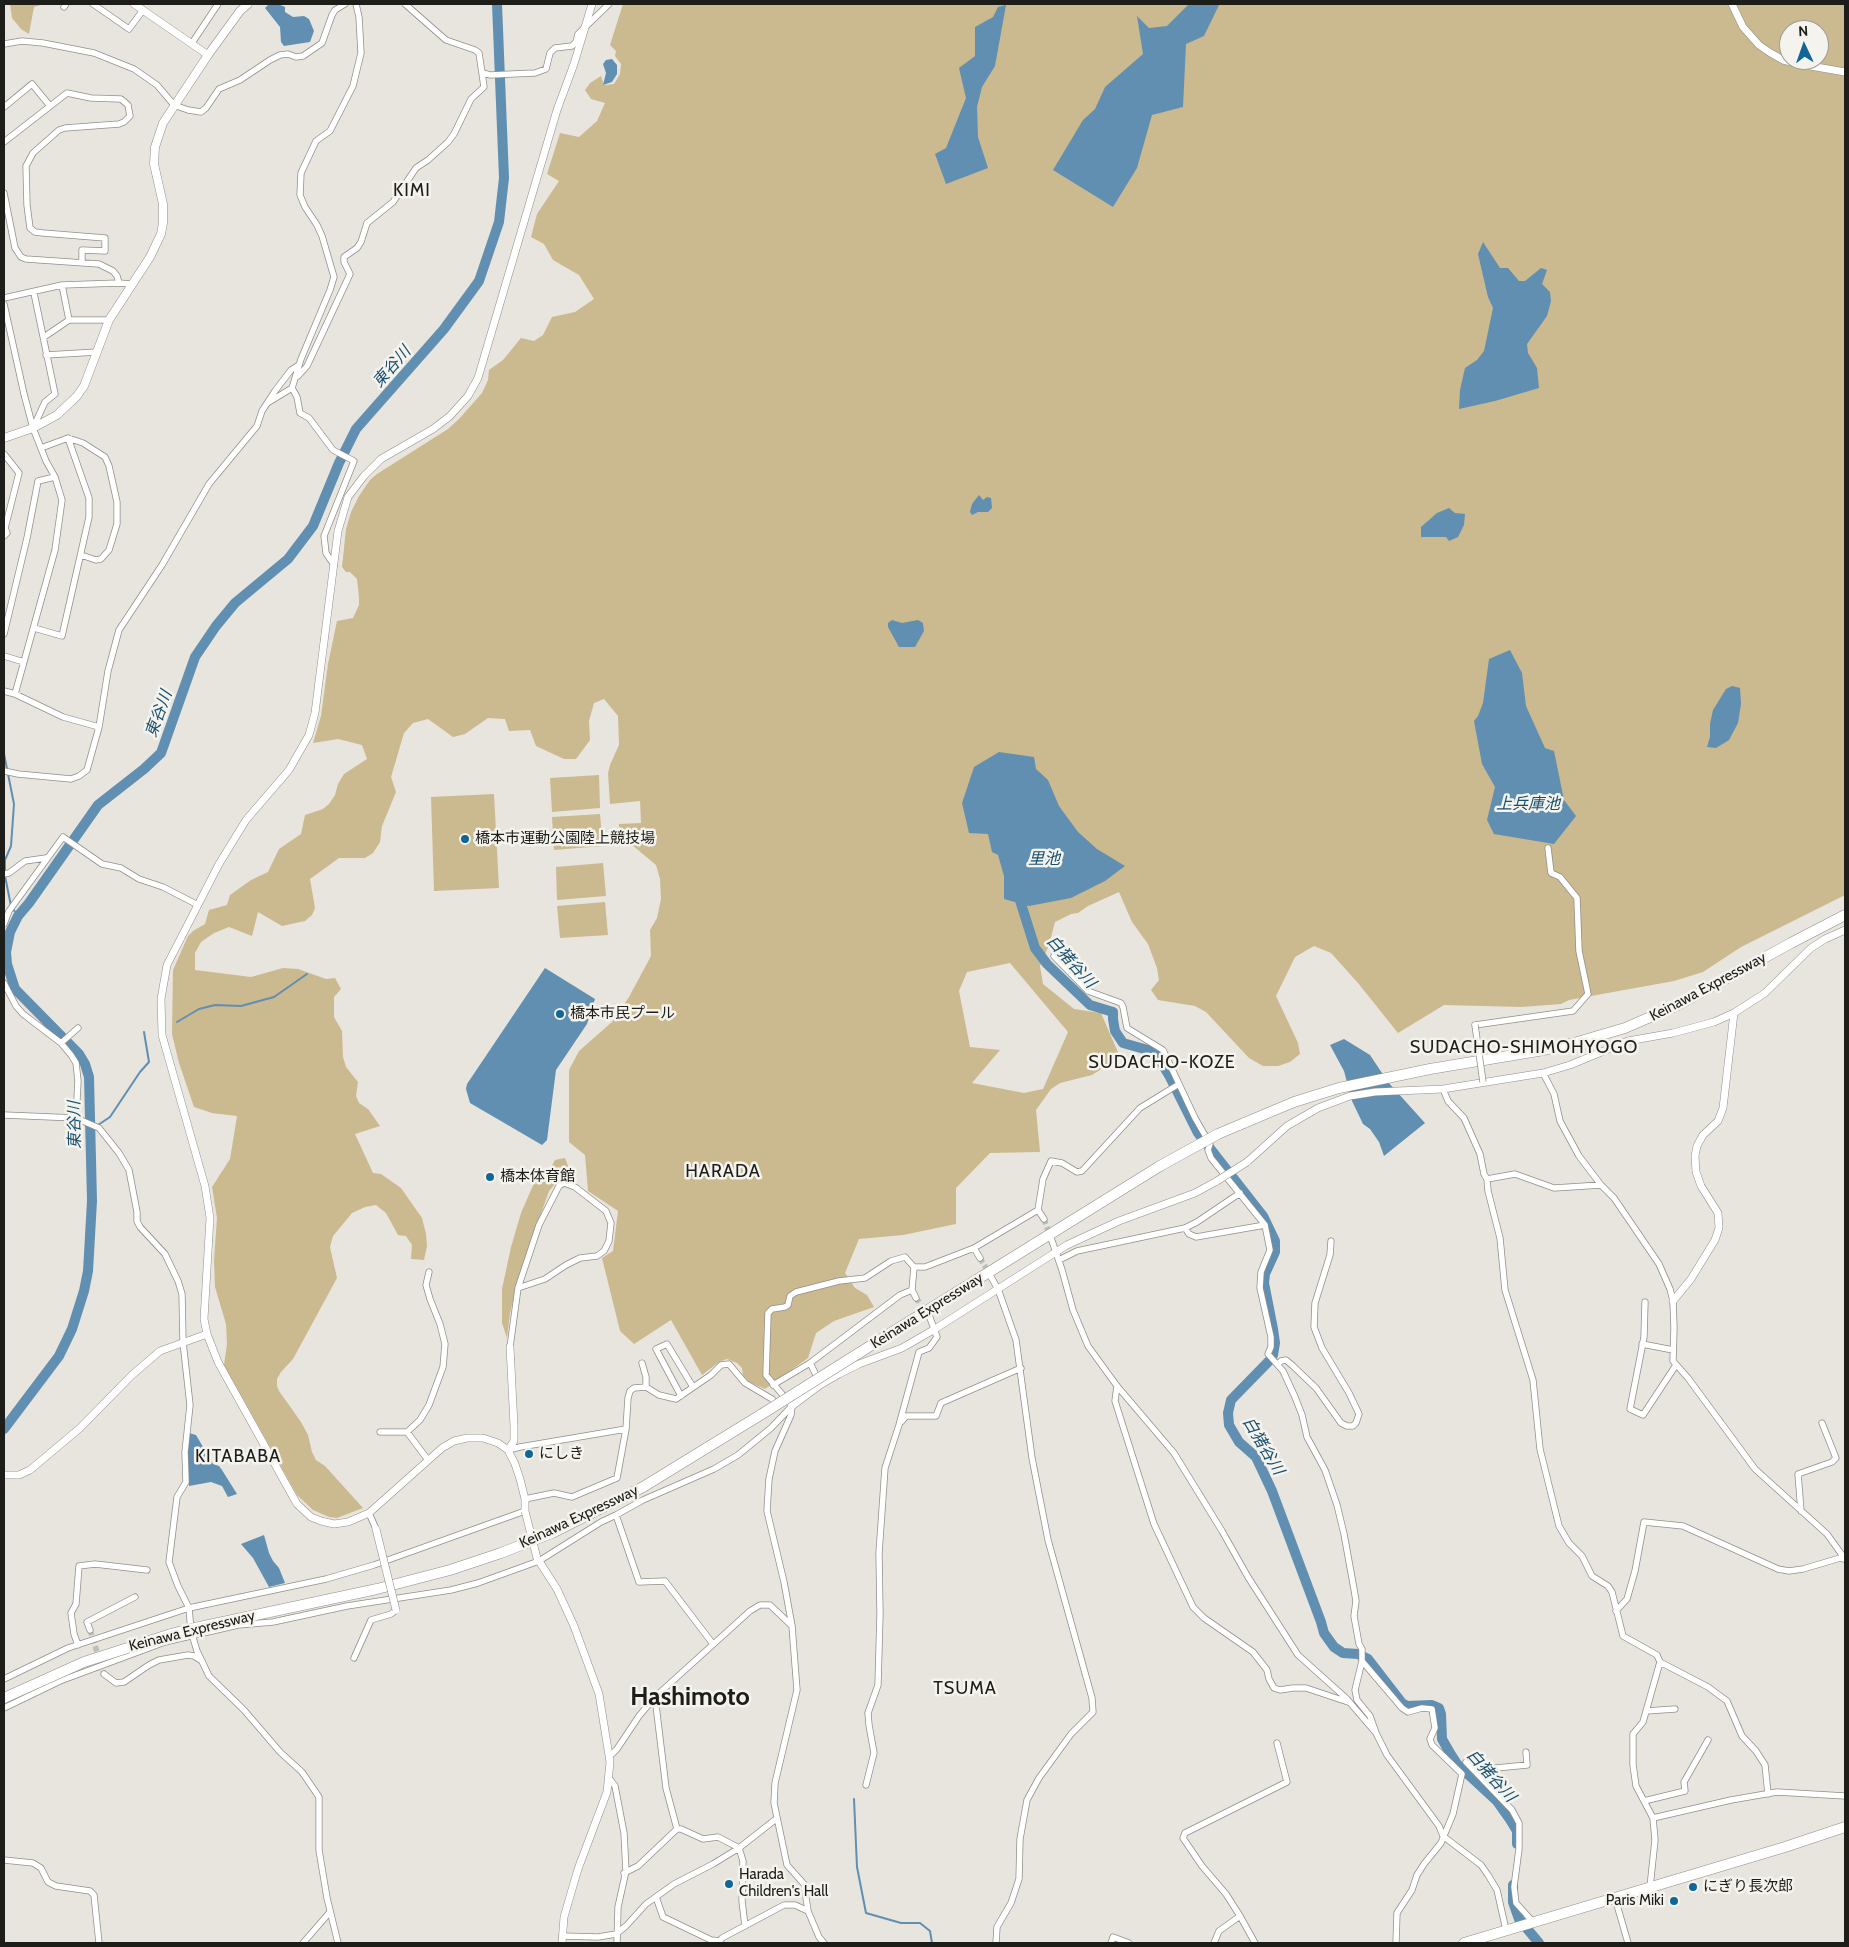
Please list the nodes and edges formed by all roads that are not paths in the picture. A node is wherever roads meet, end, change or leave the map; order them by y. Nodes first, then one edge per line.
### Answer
1 (93, 4) edge
2 (134, 4) edge
3 (218, 4) edge
4 (248, 4) edge
5 (345, 4) edge
6 (356, 4) edge
7 (405, 4) edge
8 (592, 4) edge
9 (609, 4) edge
10 (1732, 4) edge
11 (145, 7) edge
12 (585, 28) junction
13 (192, 43) junction
14 (4, 44) edge
15 (208, 55) junction
16 (1845, 72) edge
17 (487, 74) junction
18 (174, 105) junction
19 (50, 106) junction
20 (4, 107) edge
21 (4, 142) edge
22 (4, 193) edge
23 (82, 262) junction
24 (118, 283) junction
25 (131, 284) junction
26 (62, 285) junction
27 (34, 292) junction
28 (4, 298) edge
29 (4, 304) edge
30 (68, 320) junction
31 (109, 320) junction
32 (44, 337) junction
33 (97, 352) junction
34 (46, 355) junction
35 (299, 365) junction
36 (296, 378) junction
37 (292, 388) junction
38 (268, 403) junction
39 (33, 428) junction
40 (4, 437) edge
41 (68, 438) junction
42 (41, 448) junction
43 (4, 454) edge
44 (55, 477) junction
45 (5, 527) edge
46 (4, 536) edge
47 (81, 556) junction
48 (334, 565) junction
49 (34, 628) junction
50 (4, 634) edge
51 (4, 656) edge
52 (24, 662) junction
53 (4, 691) edge
54 (15, 694) junction
55 (100, 727) junction
56 (7, 772) edge
57 (1548, 848) dead end
58 (46, 858) junction
59 (6, 874) edge
60 (198, 904) junction
61 (1845, 915) edge
62 (4, 924) edge
63 (1845, 930) edge
64 (1054, 956) dead end
65 (4, 983) edge
66 (1734, 1013) junction
67 (78, 1028) dead end
68 (61, 1043) junction
69 (1543, 1073) junction
70 (1483, 1082) junction
71 (1179, 1084) junction
72 (1443, 1089) junction
73 (4, 1115) edge
74 (77, 1118) junction
75 (1487, 1178) junction
76 (1601, 1184) junction
77 (1240, 1193) junction
78 (1038, 1210) junction
79 (1044, 1219) tunnel mouth
80 (1265, 1225) junction
81 (1185, 1228) junction
82 (1051, 1238) tunnel mouth
83 (1331, 1241) dead end
84 (974, 1248) junction
85 (1055, 1252) junction
86 (980, 1258) tunnel mouth
87 (1059, 1260) junction
88 (914, 1267) junction
89 (429, 1272) dead end
90 (991, 1277) tunnel mouth
91 (518, 1288) junction
92 (998, 1289) junction
93 (912, 1290) junction
94 (916, 1298) tunnel mouth
95 (1673, 1301) junction
96 (1645, 1302) dead end
97 (929, 1315) tunnel mouth
98 (935, 1329) junction
99 (206, 1334) junction
100 (184, 1342) junction
101 (1642, 1344) junction
102 (510, 1347) joint
103 (1673, 1350) junction
104 (810, 1362) junction
105 (642, 1363) dead end
106 (1278, 1364) junction
107 (1676, 1365) junction
108 (1021, 1368) junction
109 (773, 1385) junction
110 (820, 1385) junction
111 (1117, 1386) junction
112 (646, 1387) junction
113 (693, 1387) junction
114 (681, 1396) junction
115 (792, 1406) junction
116 (788, 1414) junction
117 (1822, 1423) dead end
118 (899, 1425) junction
119 (626, 1429) junction
120 (380, 1432) dead end
121 (407, 1432) junction
122 (508, 1450) junction
123 (428, 1460) junction
124 (4, 1475) edge
125 (525, 1499) junction
126 (525, 1511) junction
127 (1801, 1511) junction
128 (369, 1513) junction
129 (616, 1515) junction
130 (376, 1529) joint
131 (1845, 1559) edge
132 (538, 1560) junction
133 (146, 1570) dead end
134 (135, 1597) dead end
135 (189, 1608) junction
136 (396, 1610) joint
137 (1616, 1611) junction
138 (792, 1626) junction
139 (90, 1630) dead end
140 (191, 1631) junction
141 (713, 1644) junction
142 (78, 1645) junction
143 (1362, 1657) junction
144 (354, 1658) dead end
145 (202, 1661) junction
146 (1660, 1662) junction
147 (104, 1674) dead end
148 (4, 1679) edge
149 (655, 1697) junction
150 (4, 1698) edge
151 (1350, 1702) junction
152 (4, 1708) edge
153 (1676, 1709) dead end
154 (1646, 1711) junction
155 (1376, 1733) junction
156 (1708, 1740) dead end
157 (1277, 1744) dead end
158 (1526, 1752) dead end
159 (609, 1756) junction
160 (1462, 1769) junction
161 (1475, 1770) junction
162 (609, 1778) junction
163 (866, 1785) dead end
164 (1768, 1794) junction
165 (1845, 1796) edge
166 (1644, 1801) junction
167 (1653, 1818) junction
168 (776, 1819) junction
169 (1845, 1826) edge
170 (677, 1829) junction
171 (1443, 1836) junction
172 (739, 1848) junction
173 (4, 1860) edge
174 (624, 1874) junction
175 (1650, 1887) junction
176 (656, 1897) junction
177 (1615, 1898) junction
178 (808, 1911) junction
179 (330, 1912) junction
180 (1240, 1916) junction
181 (1533, 1922) junction
182 (745, 1926) junction
183 (1506, 1930) junction
184 (616, 1934) junction
185 (562, 1940) edge
186 (721, 1942) edge
187 (99, 1943) edge
188 (303, 1943) edge
189 (338, 1943) edge
190 (617, 1943) edge
191 (824, 1943) edge
192 (996, 1943) edge
193 (1111, 1943) edge
194 (1129, 1943) edge
195 (1214, 1943) edge
196 (1255, 1943) edge
197 (1396, 1943) edge
198 (1464, 1943) edge
199 (1628, 1943) edge

1 - 11 street
2 - 11 street
3 - 13 street
4 - 15 main road
5 - 18 street
6 - 35 street
7 - 17 street
8 - 12 street
9 - 12 street
10 - 16 street
11 - 13 street
12 - 17 street
12 - 48 street
13 - 15 street
14 - 18 street
15 - 18 main road
17 - 36 street
18 - 25 main road
19 - 20 street
19 - 21 street
19 - 23 street
22 - 23 street
23 - 24 street
24 - 25 street
24 - 26 street
25 - 31 main road
26 - 27 street
26 - 30 street
27 - 28 street
27 - 32 street
29 - 39 street
30 - 31 street
30 - 32 street
31 - 33 main road
32 - 34 street
33 - 34 street
33 - 39 main road
34 - 39 street
35 - 36 street
35 - 38 street
36 - 37 street
37 - 38 street
37 - 48 street
38 - 55 street
39 - 40 main road
39 - 42 street
41 - 42 street
41 - 47 street
41 - 47 street
42 - 44 street
43 - 45 street
44 - 49 street
44 - 50 street
45 - 46 street
47 - 49 street
48 - 60 street
49 - 52 street
51 - 52 street
52 - 54 street
53 - 54 street
54 - 55 street
55 - 56 street
57 - 70 street, bridge
58 - 59 street
58 - 60 street
58 - 62 street
60 - 99 street
61 - 140 highway, Keinawa Expressway, bridge
63 - 66 street
64 - 71 street
65 - 68 street
66 - 69 street
66 - 95 street
67 - 68 street
68 - 74 street
69 - 70 street
69 - 76 street
70 - 72 street
71 - 77 street
71 - 78 street
72 - 75 street
72 - 85 street, bridge
73 - 74 street
74 - 100 street
75 - 76 street
75 - 137 street
76 - 95 street
77 - 80 street
77 - 81 street
78 - 79 street
78 - 84 street
80 - 81 street
80 - 106 street
81 - 87 street
82 - 85 street
83 - 106 street
84 - 86 street
84 - 88 street
85 - 87 street
85 - 92 street
87 - 111 street
88 - 93 street
88 - 109 street
89 - 121 street
90 - 92 street
91 - 91 street
91 - 102 street
92 - 98 street
92 - 108 street
93 - 94 street
93 - 104 street
95 - 103 street
96 - 101 street
97 - 98 street
98 - 110 street
98 - 118 street
99 - 100 street
99 - 128 street
100 - 124 street
100 - 135 street
101 - 103 street
101 - 107 street
102 - 122 street
103 - 107 street
104 - 109 street
104 - 110 street
105 - 112 street
106 - 143 street
107 - 127 street
108 - 118 street
108 - 192 street
109 - 115 street
110 - 115 street
111 - 151 street
111 - 151 street
112 - 114 street
112 - 119 street
113 - 114 street
113 - 114 street
113 - 116 street
115 - 116 street
116 - 129 street
116 - 138 street
117 - 127 street
118 - 163 street
119 - 122 street
119 - 125 street
120 - 121 street
121 - 123 street
122 - 123 street
122 - 125 street
123 - 128 street
125 - 126 street
126 - 132 street, bridge
126 - 135 street
127 - 131 street
128 - 130 street
129 - 132 street
129 - 141 street
130 - 136 street, bridge
131 - 137 street
132 - 140 street
132 - 159 street
133 - 142 street
134 - 139 street
135 - 140 street
135 - 142 street
136 - 144 street
137 - 146 street
138 - 141 street
138 - 168 street
140 - 145 street
140 - 150 highway, Keinawa Expressway, bridge
140 - 152 street
141 - 149 street
142 - 148 street
143 - 155 street
143 - 160 street
145 - 147 street
145 - 179 street
146 - 154 street
146 - 164 street
149 - 159 street
149 - 170 street
151 - 155 street
153 - 154 street
154 - 166 street
155 - 171 street
156 - 166 street
157 - 180 street
158 - 161 street
159 - 162 street
160 - 161 street
160 - 171 street
161 - 181 street
162 - 174 street
162 - 185 street
164 - 165 street
164 - 167 street
166 - 167 street
167 - 175 street
168 - 172 street
168 - 178 street
169 - 175 highway
170 - 172 street
170 - 174 street
171 - 183 street
171 - 197 street
172 - 176 street
172 - 182 street
173 - 187 street
174 - 184 street
175 - 177 highway
176 - 184 street
176 - 186 street
177 - 181 highway
177 - 199 street
178 - 182 street
178 - 191 street
179 - 188 street
179 - 189 street
180 - 195 street
180 - 196 street
181 - 183 highway
182 - 186 street
183 - 198 highway
184 - 185 street
184 - 190 street
193 - 194 street

